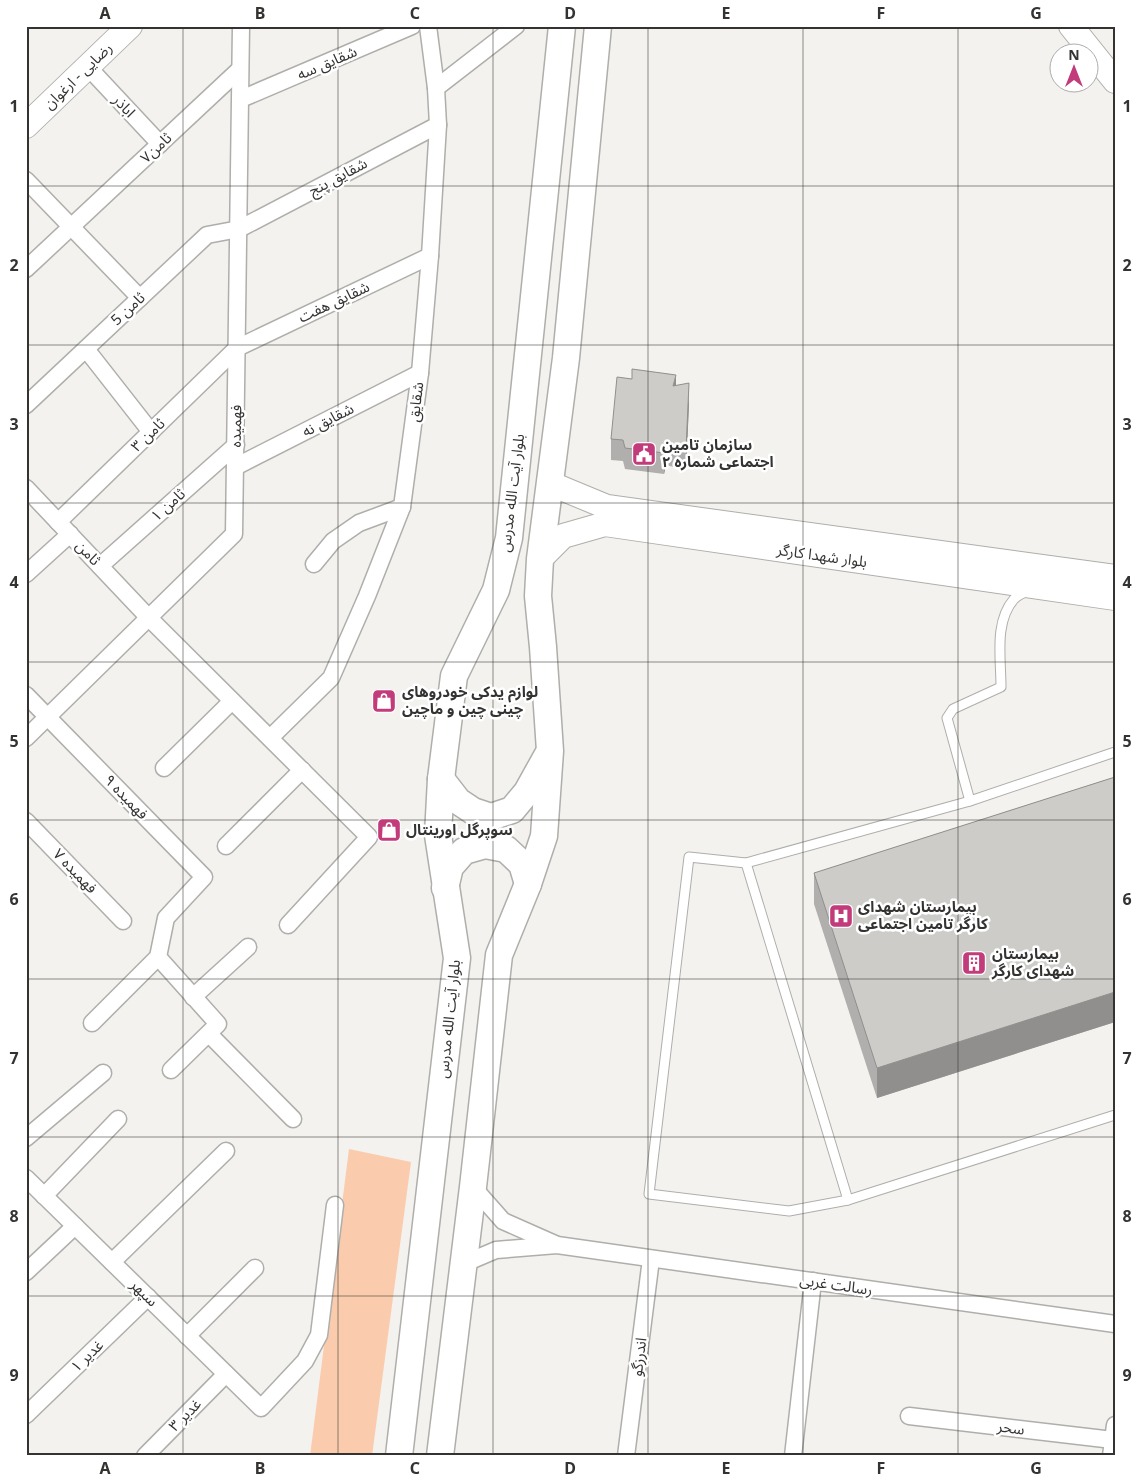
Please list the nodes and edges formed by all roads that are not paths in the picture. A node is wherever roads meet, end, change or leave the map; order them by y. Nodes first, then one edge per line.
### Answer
1 (130, 26) edge
2 (241, 26) edge
3 (412, 26) edge
4 (428, 26) edge
5 (516, 26) edge
6 (562, 26) edge
7 (598, 26) edge
8 (1071, 26) edge
9 (88, 67) junction
10 (240, 69) junction
11 (1115, 81) edge
12 (436, 88) junction
13 (241, 99) junction
14 (438, 125) junction
15 (26, 126) edge
16 (160, 144) junction
17 (26, 180) edge
18 (71, 227) junction
19 (239, 229) junction
20 (430, 256) junction
21 (26, 269) edge
22 (140, 298) junction
23 (237, 348) junction
24 (86, 349) junction
25 (420, 373) junction
26 (26, 405) edge
27 (151, 432) junction
28 (236, 445) junction
29 (236, 467) junction
30 (549, 482) junction
31 (28, 492) edge
32 (402, 507) junction
33 (64, 528) junction
34 (540, 559) junction
35 (314, 564) dead end
36 (100, 566) junction
37 (26, 574) edge
38 (1115, 578) edge
39 (1036, 587) junction
40 (1115, 598) edge
41 (149, 618) junction
42 (26, 695) edge
43 (232, 701) junction
44 (48, 717) junction
45 (26, 738) edge
46 (270, 738) junction
47 (550, 751) junction
48 (1115, 752) edge
49 (164, 768) dead end
50 (302, 770) junction
51 (441, 779) junction
52 (970, 800) junction
53 (26, 821) edge
54 (226, 846) dead end
55 (746, 863) junction
56 (528, 884) junction
57 (445, 888) junction
58 (123, 921) dead end
59 (288, 925) dead end
60 (248, 947) dead end
61 (158, 957) junction
62 (193, 997) junction
63 (92, 1023) dead end
64 (209, 1034) junction
65 (171, 1070) dead end
66 (104, 1073) dead end
67 (1115, 1115) edge
68 (118, 1119) dead end
69 (293, 1119) dead end
70 (26, 1138) edge
71 (226, 1150) dead end
72 (26, 1178) edge
73 (473, 1187) junction
74 (44, 1196) junction
75 (848, 1200) junction
76 (335, 1205) dead end
77 (75, 1226) junction
78 (557, 1245) junction
79 (651, 1259) junction
80 (112, 1262) junction
81 (463, 1264) junction
82 (255, 1268) dead end
83 (26, 1272) edge
84 (813, 1282) junction
85 (148, 1297) junction
86 (1115, 1324) edge
87 (187, 1336) junction
88 (226, 1374) junction
89 (26, 1415) edge
90 (909, 1416) dead end
91 (1113, 1446) edge
92 (145, 1456) edge
93 (399, 1456) edge
94 (440, 1456) edge
95 (626, 1456) edge
96 (793, 1456) edge

1 - 9 street, رضایی - ارغوان
2 - 10 street, فهمیده
3 - 13 street, شقایق سه
4 - 12 street, شقایق
5 - 12 street
6 - 51 main road, بلوار آیت الله مدرس
7 - 30 main road
8 - 11 street
9 - 15 street, رضایی - ارغوان
9 - 16 street, اباذر
10 - 13 street, فهمیده
10 - 16 street, ثامن۷
12 - 14 street, شقایق
13 - 19 street, فهمیده
14 - 19 street, شقایق پنج
14 - 20 street, شقایق
16 - 18 street, ثامن۷
17 - 18 street
18 - 21 street, ثامن۷
18 - 22 street
19 - 22 street, ثامن 5
19 - 23 street, فهمیده
20 - 23 street, شقایق هفت
20 - 25 street, شقایق
22 - 24 street, ثامن 5
23 - 27 street, ثامن ۳
23 - 28 street, فهمیده
24 - 26 street, ثامن 5
24 - 27 street
25 - 29 street, شقایق نه
25 - 32 street, شقایق
27 - 33 street, ثامن ۳
28 - 29 street, فهمیده
28 - 36 street, ثامن ۱
29 - 41 street, فهمیده
30 - 34 main road
30 - 38 street, بلوار شهدا کارگر
31 - 33 street, ثامن
32 - 35 street
32 - 46 street, شقایق
33 - 36 street, ثامن
33 - 37 street, ثامن ۳
34 - 39 street, بلوار شهدا کارگر
34 - 47 main road
36 - 41 street, ثامن
39 - 40 street, بلوار شهدا کارگر
39 - 52 lane
41 - 43 street, ثامن
41 - 44 street, فهمیده
42 - 44 street, فهمیده ۹
43 - 46 street, ثامن
43 - 49 street
44 - 45 street, فهمیده
44 - 61 street, فهمیده ۹
46 - 50 street, ثامن
47 - 51 main road
47 - 56 main road
48 - 52 lane
50 - 54 street
50 - 59 street, ثامن
51 - 57 main road, بلوار آیت الله مدرس
52 - 55 lane
53 - 58 street, فهمیده ۷
55 - 75 lane
55 - 75 lane
56 - 57 main road
56 - 73 main road
57 - 93 main road, بلوار آیت الله مدرس
60 - 62 street
61 - 62 street
61 - 63 street
62 - 64 street
64 - 65 street
64 - 69 street
66 - 70 street
67 - 75 lane
68 - 74 street
71 - 80 street
72 - 74 street, سپهر
73 - 78 street, رسالت غربی
73 - 81 main road
74 - 77 street, سپهر
76 - 88 street, سپهر
77 - 80 street, سپهر
77 - 83 street
78 - 79 street, رسالت غربی
78 - 81 street, رسالت غربی
79 - 84 street, رسالت غربی
79 - 95 street, اندرزگو
80 - 85 street, سپهر
81 - 94 main road
82 - 87 street
84 - 86 street, رسالت غربی
84 - 96 street
85 - 87 street, سپهر
85 - 89 street, غدیر ۱
87 - 88 street, سپهر
88 - 92 street, غدیر ۳
90 - 91 street, سحر

